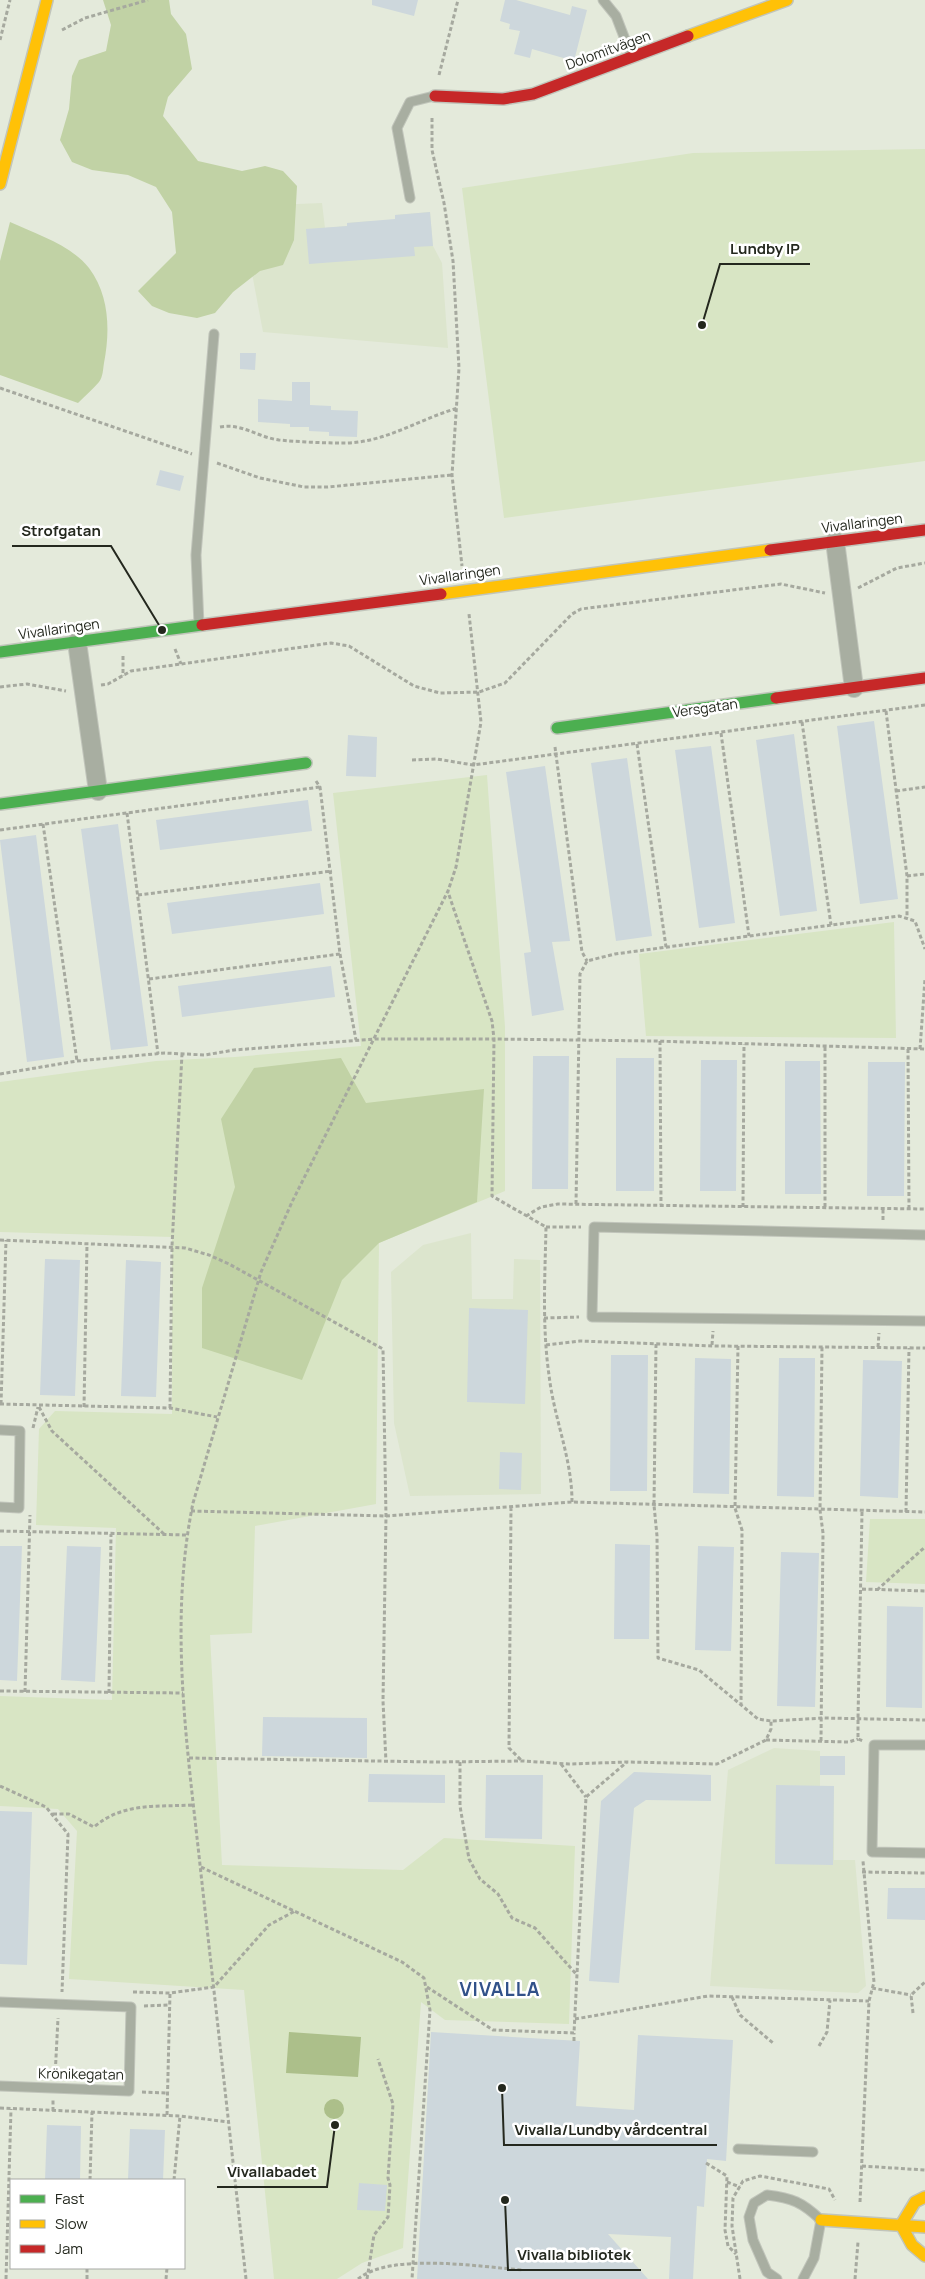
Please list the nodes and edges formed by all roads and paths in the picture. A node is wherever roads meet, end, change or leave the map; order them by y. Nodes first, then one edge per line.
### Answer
1 (10, 0) edge
2 (47, 0) edge
3 (148, 0) edge
4 (458, 0) edge
5 (603, 0) edge
6 (786, 0) edge
7 (38, 37) junction
8 (0, 40) edge
9 (632, 58) junction
10 (435, 96) junction
11 (0, 184) edge
12 (410, 198) dead end
13 (214, 334) dead end
14 (0, 388) edge
15 (458, 408) junction
16 (207, 429) junction
17 (204, 458) junction
18 (452, 475) junction
19 (925, 530) edge
20 (835, 541) junction
21 (925, 563) edge
22 (462, 566) dead end
23 (850, 589) dead end
24 (831, 592) dead end
25 (469, 614) dead end
26 (199, 625) junction
27 (77, 642) junction
28 (0, 652) edge
29 (123, 653) dead end
30 (123, 676) junction
31 (925, 678) edge
32 (0, 687) edge
33 (93, 687) dead end
34 (854, 688) junction
35 (73, 690) dead end
36 (479, 692) junction
37 (925, 705) edge
38 (886, 711) junction
39 (802, 722) junction
40 (557, 728) joint
41 (721, 732) junction
42 (637, 744) junction
43 (554, 754) junction
44 (412, 760) dead end
45 (306, 762) joint
46 (473, 765) junction
47 (320, 787) junction
48 (925, 787) edge
49 (98, 791) junction
50 (896, 791) junction
51 (0, 804) edge
52 (127, 813) junction
53 (43, 824) junction
54 (0, 830) edge
55 (332, 871) junction
56 (925, 874) edge
57 (907, 876) junction
58 (448, 891) junction
59 (138, 895) junction
60 (907, 918) junction
61 (831, 925) junction
62 (749, 936) junction
63 (666, 947) junction
64 (925, 949) edge
65 (340, 954) junction
66 (587, 961) junction
67 (149, 978) junction
68 (925, 978) edge
69 (376, 1038) junction
70 (356, 1040) junction
71 (494, 1040) junction
72 (579, 1040) junction
73 (660, 1041) junction
74 (744, 1044) junction
75 (825, 1048) junction
76 (908, 1049) junction
77 (920, 1049) junction
78 (925, 1049) edge
79 (158, 1054) junction
80 (182, 1054) junction
81 (77, 1062) junction
82 (0, 1074) edge
83 (576, 1204) junction
84 (660, 1205) junction
85 (743, 1207) junction
86 (825, 1208) junction
87 (909, 1209) junction
88 (925, 1209) edge
89 (526, 1216) junction
90 (546, 1227) junction
91 (594, 1227) junction
92 (925, 1235) edge
93 (0, 1240) edge
94 (6, 1240) junction
95 (87, 1244) junction
96 (172, 1246) junction
97 (258, 1281) junction
98 (592, 1317) junction
99 (544, 1318) junction
100 (925, 1321) edge
101 (656, 1344) junction
102 (546, 1345) junction
103 (738, 1346) junction
104 (822, 1347) junction
105 (909, 1348) junction
106 (925, 1348) edge
107 (0, 1404) edge
108 (38, 1406) junction
109 (84, 1407) junction
110 (170, 1408) junction
111 (217, 1417) junction
112 (0, 1430) edge
113 (572, 1502) junction
114 (654, 1505) junction
115 (0, 1507) edge
116 (511, 1507) junction
117 (735, 1508) junction
118 (820, 1510) junction
119 (191, 1511) junction
120 (862, 1512) junction
121 (906, 1512) junction
122 (925, 1512) edge
123 (386, 1516) junction
124 (0, 1531) edge
125 (30, 1532) junction
126 (112, 1534) junction
127 (165, 1535) junction
128 (187, 1535) junction
129 (925, 1547) edge
130 (862, 1589) junction
131 (877, 1590) junction
132 (925, 1591) edge
133 (0, 1691) edge
134 (26, 1692) junction
135 (109, 1693) junction
136 (183, 1693) junction
137 (741, 1707) junction
138 (823, 1718) junction
139 (858, 1719) junction
140 (925, 1720) edge
141 (771, 1721) junction
142 (858, 1739) junction
143 (766, 1740) junction
144 (821, 1741) junction
145 (874, 1745) junction
146 (925, 1745) edge
147 (189, 1758) junction
148 (523, 1761) junction
149 (386, 1762) junction
150 (460, 1762) junction
151 (627, 1762) junction
152 (561, 1764) junction
153 (0, 1786) edge
154 (586, 1797) junction
155 (194, 1805) junction
156 (52, 1814) junction
157 (872, 1852) junction
158 (925, 1852) edge
159 (200, 1866) junction
160 (862, 1872) junction
161 (925, 1873) edge
162 (295, 1911) junction
163 (577, 1975) junction
164 (925, 1982) edge
165 (214, 1987) junction
166 (427, 1987) junction
167 (872, 1988) junction
168 (170, 1993) dead end
169 (912, 1995) junction
170 (732, 1997) junction
171 (830, 2000) junction
172 (869, 2001) junction
173 (0, 2002) edge
174 (58, 2004) junction
175 (170, 2005) junction
176 (131, 2007) junction
177 (914, 2013) dead end
178 (575, 2019) junction
179 (574, 2033) junction
180 (574, 2041) dead end
181 (773, 2043) dead end
182 (819, 2046) dead end
183 (378, 2059) dead end
184 (0, 2086) edge
185 (54, 2088) junction
186 (129, 2091) junction
187 (168, 2093) junction
188 (0, 2108) edge
189 (11, 2109) junction
190 (53, 2111) junction
191 (92, 2112) junction
192 (167, 2115) junction
193 (180, 2116) junction
194 (229, 2122) junction
195 (738, 2149) dead end
196 (813, 2152) dead end
197 (706, 2163) dead end
198 (862, 2166) junction
199 (925, 2170) edge
200 (90, 2179) edge
201 (174, 2179) edge
202 (727, 2182) junction
203 (740, 2187) dead end
204 (925, 2197) edge
205 (860, 2203) dead end
206 (821, 2220) junction
207 (901, 2225) junction
208 (925, 2227) edge
209 (858, 2242) dead end
210 (736, 2254) dead end
211 (925, 2256) edge
212 (413, 2263) junction
213 (523, 2270) dead end
214 (368, 2271) junction
215 (6, 2279) edge
216 (246, 2279) edge
217 (358, 2279) edge
218 (367, 2279) edge
219 (412, 2279) edge
220 (777, 2279) edge
221 (805, 2279) edge
222 (855, 2279) edge

1 - 8 path
2 - 7 street
3 - 7 path
4 - 10 path
5 - 9 lane
6 - 9 street, Dolomitvägen
7 - 11 street
9 - 10 street, Dolomitvägen
10 - 12 lane
10 - 15 path
13 - 16 lane
14 - 17 path
15 - 16 path
15 - 18 path
16 - 17 lane
17 - 18 path
17 - 26 lane
18 - 22 path
19 - 20 street, Vivallaringen
20 - 26 street, Vivallaringen
20 - 34 street
21 - 23 path
24 - 36 path
25 - 36 path
26 - 27 street, Vivallaringen
27 - 28 street, Vivallaringen
27 - 49 street
29 - 30 path
30 - 33 path
30 - 36 path
31 - 34 street, Versgatan
32 - 35 path
34 - 40 street, Versgatan
36 - 46 path
37 - 38 path
38 - 39 path
38 - 50 path
39 - 41 path
39 - 61 path
40 - 43 path
41 - 42 path
41 - 62 path
42 - 43 path
42 - 63 path
43 - 46 path
43 - 66 path
44 - 46 path
45 - 47 path
45 - 49 street
46 - 58 path
47 - 52 path
47 - 55 path
48 - 50 path
49 - 51 street
50 - 57 path
52 - 53 path
52 - 59 path
53 - 54 path
53 - 81 path
55 - 59 path
55 - 65 path
56 - 57 path
57 - 60 path
58 - 69 path
58 - 71 path
59 - 67 path
60 - 61 path
60 - 64 path
61 - 62 path
62 - 63 path
63 - 66 path
65 - 67 path
65 - 70 path
66 - 72 path
67 - 79 path
68 - 77 path
69 - 70 path
69 - 71 path
69 - 97 path
70 - 80 path
71 - 72 path
71 - 89 path
72 - 73 path
72 - 83 path
73 - 74 path
73 - 84 path
74 - 75 path
74 - 85 path
75 - 76 path
75 - 86 path
76 - 77 path
76 - 87 path
77 - 78 path
79 - 80 path
79 - 81 path
80 - 96 path
81 - 82 path
83 - 84 path
83 - 89 path
84 - 85 path
85 - 86 path
86 - 87 path
87 - 88 path
89 - 90 path
90 - 91 path
90 - 99 path
91 - 92 lane
91 - 98 lane
93 - 94 path
94 - 95 path
94 - 107 path
95 - 96 path
95 - 109 path
96 - 97 path
96 - 110 path
97 - 111 path
97 - 123 path
98 - 99 path
98 - 100 lane
99 - 102 path
101 - 102 path
101 - 103 path
101 - 114 path
102 - 113 path
103 - 104 path
103 - 117 path
104 - 105 path
104 - 118 path
105 - 106 path
105 - 121 path
107 - 108 path
108 - 109 path
108 - 127 path
109 - 110 path
110 - 111 path
111 - 119 path
112 - 115 lane
113 - 114 path
113 - 116 path
114 - 117 path
114 - 137 path
116 - 123 path
116 - 148 path
117 - 118 path
117 - 137 path
118 - 120 path
118 - 138 path
119 - 123 path
119 - 128 path
120 - 121 path
120 - 130 path
121 - 122 path
123 - 149 path
124 - 125 path
125 - 126 path
125 - 134 path
126 - 127 path
126 - 135 path
127 - 128 path
128 - 136 path
129 - 131 path
130 - 131 path
130 - 139 path
131 - 132 path
133 - 134 path
134 - 135 path
135 - 136 path
136 - 147 path
137 - 141 path
138 - 139 path
138 - 141 path
138 - 144 path
139 - 140 path
139 - 142 path
141 - 143 path
142 - 144 path
142 - 145 path
143 - 144 path
143 - 151 path
145 - 146 lane
145 - 157 lane
147 - 149 path
147 - 155 path
148 - 150 path
148 - 152 path
149 - 150 path
150 - 163 path
151 - 152 path
151 - 154 path
152 - 154 path
153 - 156 path
154 - 163 path
155 - 156 path
155 - 159 path
156 - 174 path
157 - 158 lane
157 - 160 path
159 - 162 path
159 - 165 path
160 - 161 path
160 - 167 path
162 - 165 path
162 - 166 path
163 - 178 path
164 - 169 path
165 - 194 path
166 - 179 path
166 - 212 path
167 - 169 path
167 - 172 path
168 - 175 path
169 - 177 path
170 - 171 path
170 - 178 path
170 - 181 path
171 - 172 path
171 - 182 path
172 - 198 path
173 - 174 lane
174 - 176 lane
174 - 185 path
175 - 176 path
175 - 187 path
176 - 186 lane, Krönikegatan
178 - 179 path
179 - 180 path
183 - 214 path
184 - 185 lane, Krönikegatan
185 - 186 lane, Krönikegatan
185 - 190 path
186 - 187 path
187 - 192 path
188 - 189 path
189 - 190 path
189 - 215 path
190 - 191 path
191 - 192 path
191 - 200 path
192 - 193 path
193 - 194 path
193 - 201 path
194 - 216 path
195 - 196 lane
197 - 202 path
198 - 199 path
198 - 205 path
202 - 203 path
202 - 210 path
204 - 207 street
206 - 207 street
206 - 220 lane
206 - 221 lane
207 - 208 street
207 - 211 street
209 - 222 path
212 - 213 path
212 - 214 path
212 - 219 path
214 - 217 path
214 - 218 path

